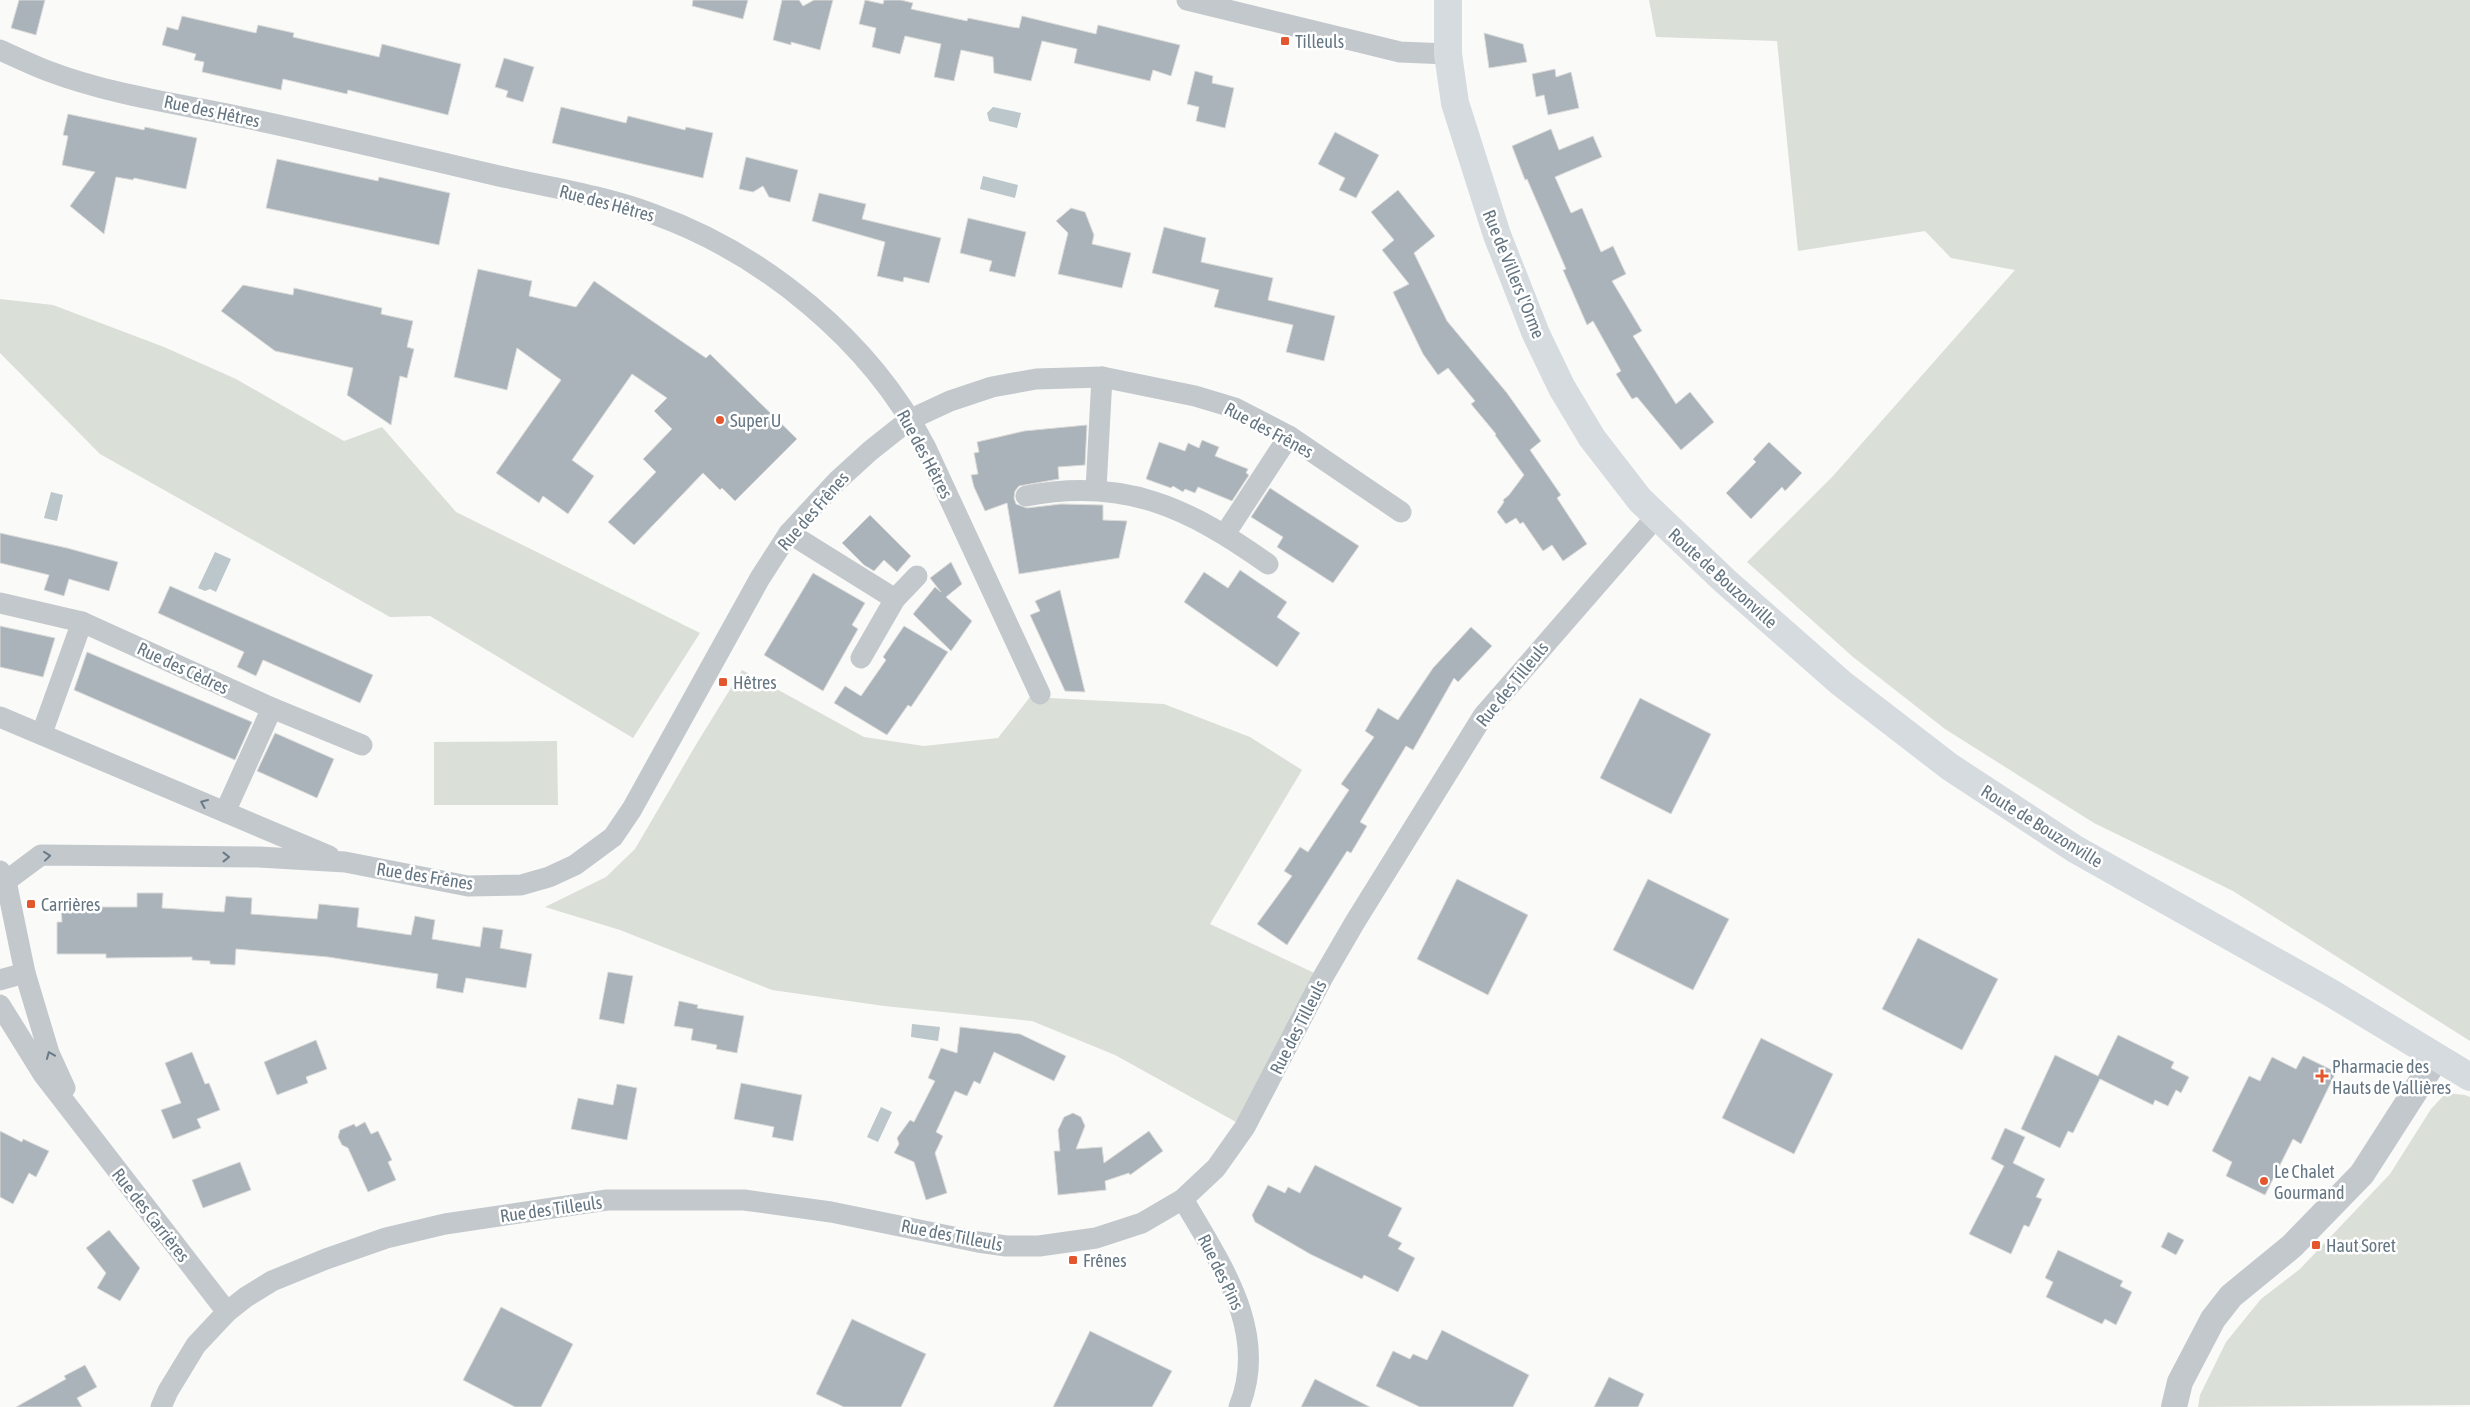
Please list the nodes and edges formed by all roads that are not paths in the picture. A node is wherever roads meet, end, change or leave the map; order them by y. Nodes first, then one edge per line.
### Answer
1 (1187, 0) edge
2 (1448, 0) edge
3 (0, 50) edge
4 (1448, 54) junction
5 (1102, 378) junction
6 (909, 420) junction
7 (1289, 436) junction
8 (1096, 489) junction
9 (1026, 496) dead end
10 (1401, 512) dead end
11 (1656, 517) junction
12 (789, 533) junction
13 (1225, 534) junction
14 (1268, 564) dead end
15 (917, 576) dead end
16 (895, 599) junction
17 (0, 603) edge
18 (82, 622) junction
19 (861, 658) dead end
20 (1040, 694) dead end
21 (272, 708) junction
22 (0, 717) edge
23 (42, 733) junction
24 (362, 745) dead end
25 (225, 812) junction
26 (265, 829) junction
27 (258, 857) junction
28 (345, 862) junction
29 (3, 876) edge
30 (25, 973) junction
31 (0, 980) edge
32 (0, 1005) edge
33 (2437, 1058) junction
34 (2470, 1078) edge
35 (77, 1116) junction
36 (1183, 1198) junction
37 (227, 1312) junction
38 (161, 1407) edge
39 (1239, 1407) edge
40 (2174, 1407) edge

1 - 4 street
2 - 4 main road, Rue de Villers l'Orme
3 - 6 street, Rue des Hêtres
4 - 11 main road, Rue de Villers l'Orme
5 - 6 street, Rue des Frênes
5 - 7 street, Rue des Frênes
5 - 8 street
6 - 12 street, Rue des Frênes
6 - 20 street, Rue des Hêtres
7 - 10 street, Rue des Frênes
7 - 13 street
8 - 9 street
8 - 13 street
11 - 33 main road, Route de Bouzonville
11 - 36 street, Rue des Tilleuls
12 - 16 street
12 - 28 street, Rue des Frênes
13 - 14 street
15 - 16 street
16 - 19 street
17 - 18 street, Rue des Cèdres
18 - 21 street, Rue des Cèdres
18 - 23 street
21 - 24 street, Rue des Cèdres
21 - 25 street
22 - 23 street, Rue des Frênes
25 -> 23 street, Rue des Frênes
25 - 26 street, Rue des Frênes
26 - 27 street
26 - 28 street, Rue des Frênes
27 - 28 street, Rue des Frênes
29 -> 27 street, Rue des Frênes
29 - 30 street, Rue des Carrières
30 - 31 street
35 -> 30 street, Rue des Carrières
32 - 35 street, Rue des Carrières
33 - 34 main road, Route de Bouzonville
33 - 40 street
35 - 37 street, Rue des Carrières
36 - 37 street, Rue des Tilleuls
36 - 39 street, Rue des Pins
37 - 38 street, Rue des Tilleuls

